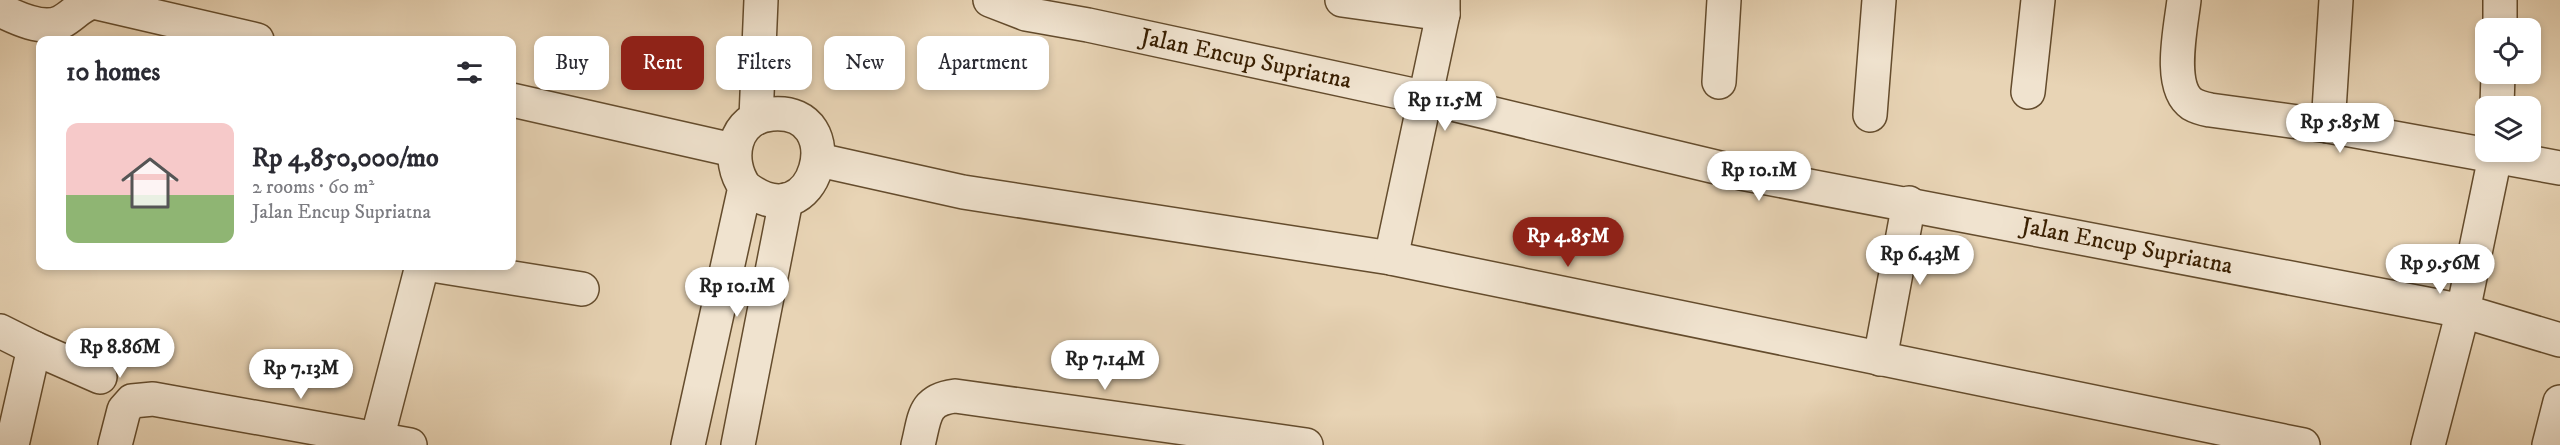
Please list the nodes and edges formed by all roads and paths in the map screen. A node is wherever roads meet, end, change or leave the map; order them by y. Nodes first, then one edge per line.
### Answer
1 (760, 0) edge
2 (990, 0) edge
3 (1342, 0) edge
4 (1724, 0) edge
5 (1878, 0) edge
6 (2038, 0) edge
7 (2184, 0) edge
8 (2336, 0) edge
9 (2500, 0) edge
10 (1443, 7) edge
11 (0, 10) edge
12 (2499, 18) edge
13 (161, 30) edge
14 (219, 36) edge
15 (1719, 81) dead end
16 (2028, 93) dead end
17 (1426, 98) junction
18 (516, 101) edge
19 (1869, 115) dead end
20 (756, 118) junction
21 (2328, 126) junction
22 (734, 150) junction
23 (2475, 150) edge
24 (819, 160) junction
25 (2493, 162) edge
26 (2534, 162) edge
27 (2560, 168) edge
28 (745, 187) junction
29 (786, 200) junction
30 (1909, 203) junction
31 (1391, 258) junction
32 (421, 270) edge
33 (463, 270) edge
34 (582, 289) dead end
35 (2463, 311) junction
36 (0, 331) edge
37 (2560, 340) edge
38 (34, 348) junction
39 (1880, 359) junction
40 (100, 378) dead end
41 (2560, 402) edge
42 (377, 439) junction
43 (12, 445) edge
44 (115, 445) edge
45 (410, 445) edge
46 (688, 445) edge
47 (738, 445) edge
48 (918, 445) edge
49 (1306, 445) edge
50 (2303, 445) edge
51 (2428, 445) edge
52 (2549, 445) edge

1 - 20 street
2 - 17 street, Jalan Encup Supriatna
3 - 10 street
4 - 15 street
5 - 19 street
6 - 16 street
7 - 21 street
8 - 21 street
9 - 12 street
10 - 17 street
11 - 13 street
13 - 14 street
17 - 30 street, Jalan Encup Supriatna
17 - 31 street
18 - 22 street
20 - 22 street
20 - 24 street
21 - 23 street
22 - 28 street
24 - 29 street
24 - 31 street
25 - 35 street
26 - 27 street
28 - 29 street
28 - 46 street
29 - 47 street
30 - 35 street, Jalan Encup Supriatna
30 - 39 street
31 - 39 street
32 - 42 street
33 - 34 street
35 - 37 street, Jalan Encup Supriatna
35 - 51 street
36 - 38 street
38 - 40 street
38 - 43 street
39 - 50 street
41 - 52 street
42 - 44 street
42 - 45 street
48 - 49 street

